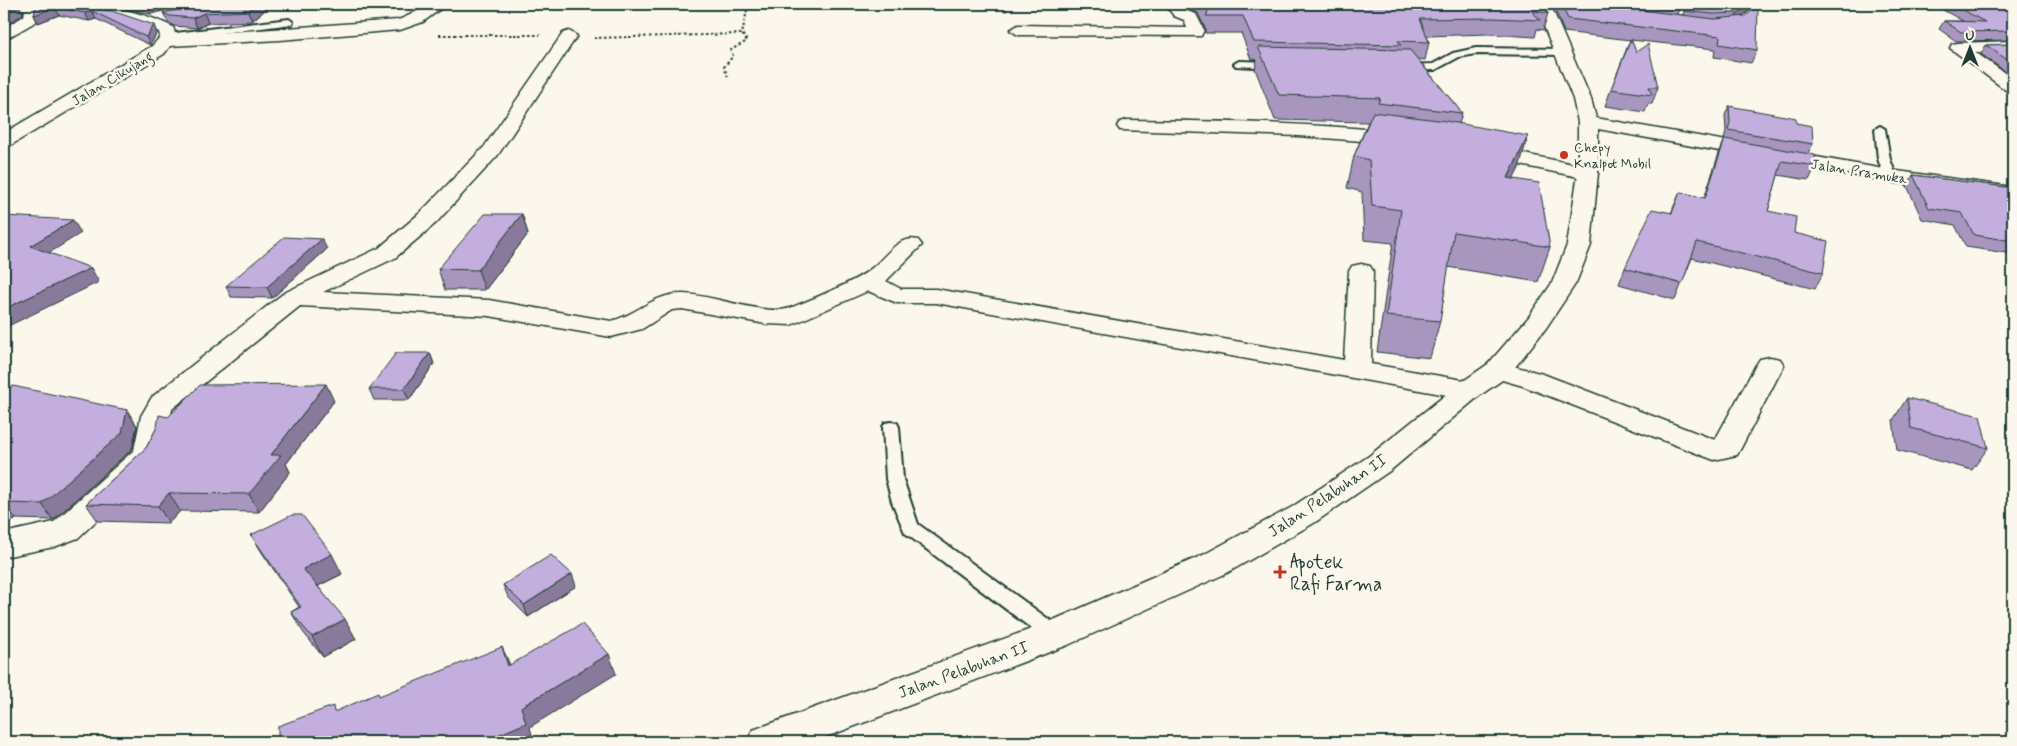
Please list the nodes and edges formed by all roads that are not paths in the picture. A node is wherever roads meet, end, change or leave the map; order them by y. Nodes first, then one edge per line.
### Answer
1 (439, 4) edge
2 (1172, 4) edge
3 (34, 5) junction
4 (4, 6) edge
5 (1545, 6) edge
6 (168, 15) edge
7 (153, 20) junction
8 (289, 22) dead end
9 (1018, 30) dead end
10 (4, 34) edge
11 (569, 36) road end
12 (164, 43) junction
13 (2013, 46) edge
14 (1564, 52) junction
15 (1239, 64) dead end
16 (1283, 65) edge
17 (1394, 68) edge
18 (2013, 87) edge
19 (1588, 122) junction
20 (1127, 126) dead end
21 (1880, 129) dead end
22 (1415, 140) edge
23 (4, 141) edge
24 (1467, 148) edge
25 (1588, 173) junction
26 (1890, 176) junction
27 (2013, 193) edge
28 (910, 245) dead end
29 (1360, 272) dead end
30 (868, 282) junction
31 (293, 298) junction
32 (1770, 365) dead end
33 (1357, 370) junction
34 (1498, 370) junction
35 (1469, 390) junction
36 (891, 427) dead end
37 (4, 545) edge
38 (1056, 634) junction
39 (767, 742) edge

1 - 12 street
2 - 9 street
3 - 4 street
3 - 7 street
3 - 10 street
5 - 14 street, Jalan Pelabuhan II
6 - 7 street
7 - 12 street, Jalan Cikujang
8 - 12 lane
11 - 31 street
12 - 23 street, Jalan Cikujang
13 - 18 street
14 - 17 lane
14 - 19 street, Jalan Pelabuhan II
15 - 16 lane
19 - 25 street, Jalan Pelabuhan II
19 - 26 street, Jalan Pramuka
20 - 22 street
21 - 26 lane
24 - 25 street
25 - 34 street, Jalan Pelabuhan II
26 - 27 street, Jalan Pramuka
28 - 30 street
29 - 33 street
30 - 31 street
30 - 33 street
31 - 37 street
32 - 34 street
33 - 35 street
34 - 35 street, Jalan Pelabuhan II
35 - 38 street, Jalan Pelabuhan II
36 - 38 lane
38 - 39 street, Jalan Pelabuhan II

